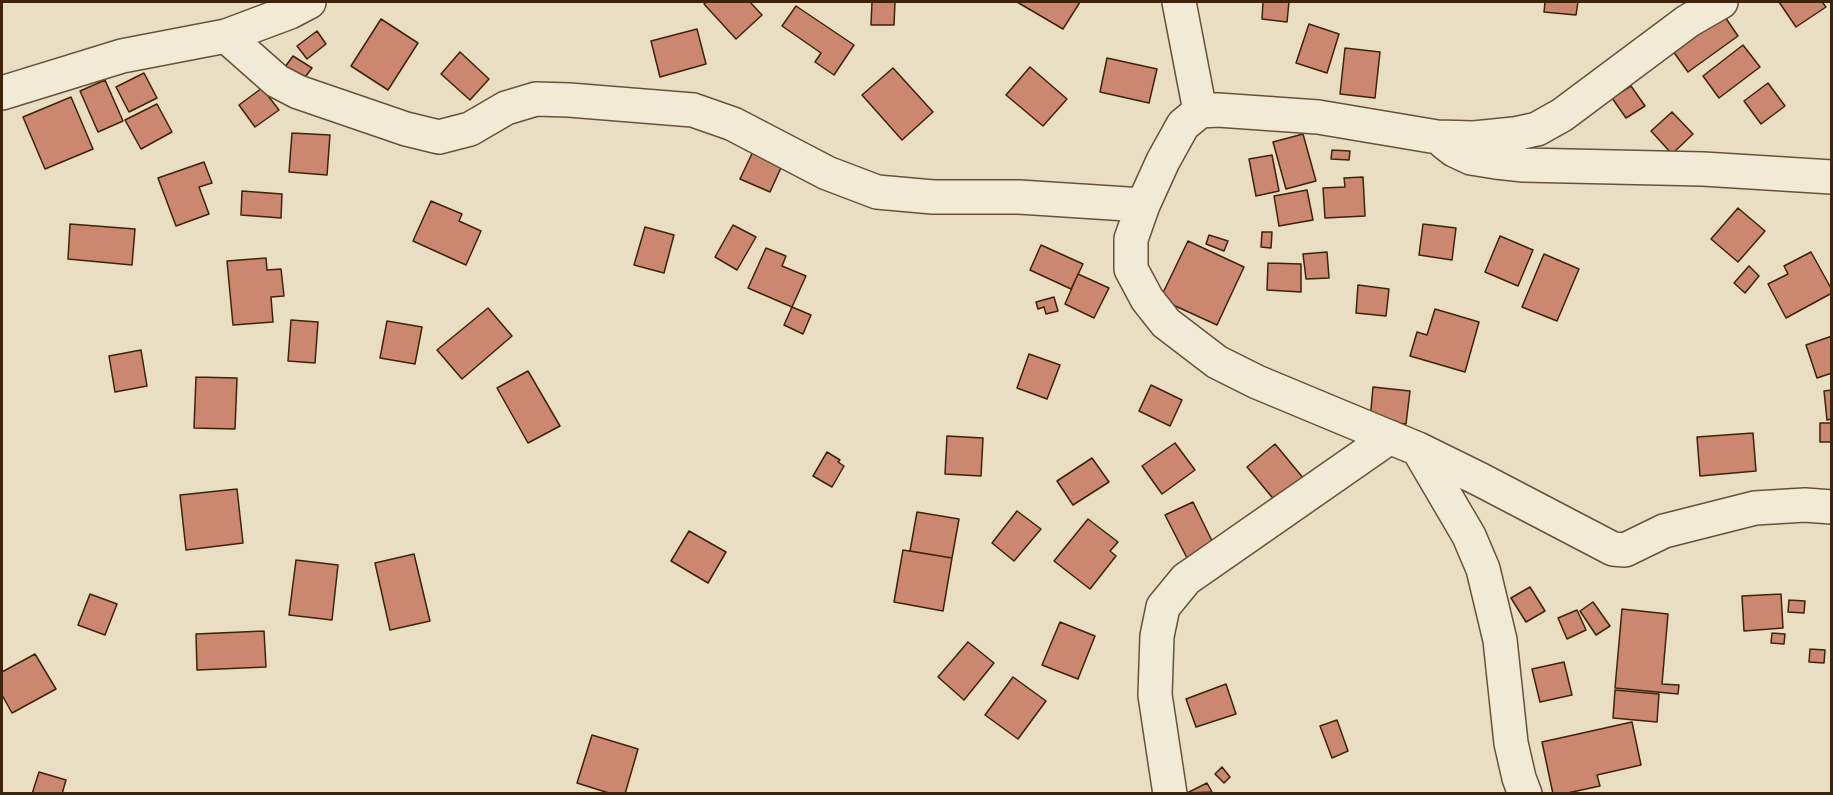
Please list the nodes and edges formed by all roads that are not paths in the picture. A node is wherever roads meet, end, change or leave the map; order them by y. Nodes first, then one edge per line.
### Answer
1 (309, 2) edge
2 (1179, 2) edge
3 (1721, 2) edge
4 (225, 36) junction
5 (2, 93) edge
6 (1200, 111) junction
7 (1437, 138) junction
8 (1832, 177) edge
9 (1143, 205) junction
10 (1404, 443) junction
11 (1832, 507) edge
12 (1170, 794) edge
13 (1526, 794) edge

1 - 4 street
2 - 6 street
3 - 7 street
4 - 5 street
4 - 9 street
6 - 7 street
6 - 9 street
7 - 8 street
9 - 10 street
10 - 11 street
10 - 12 street
10 - 13 street

